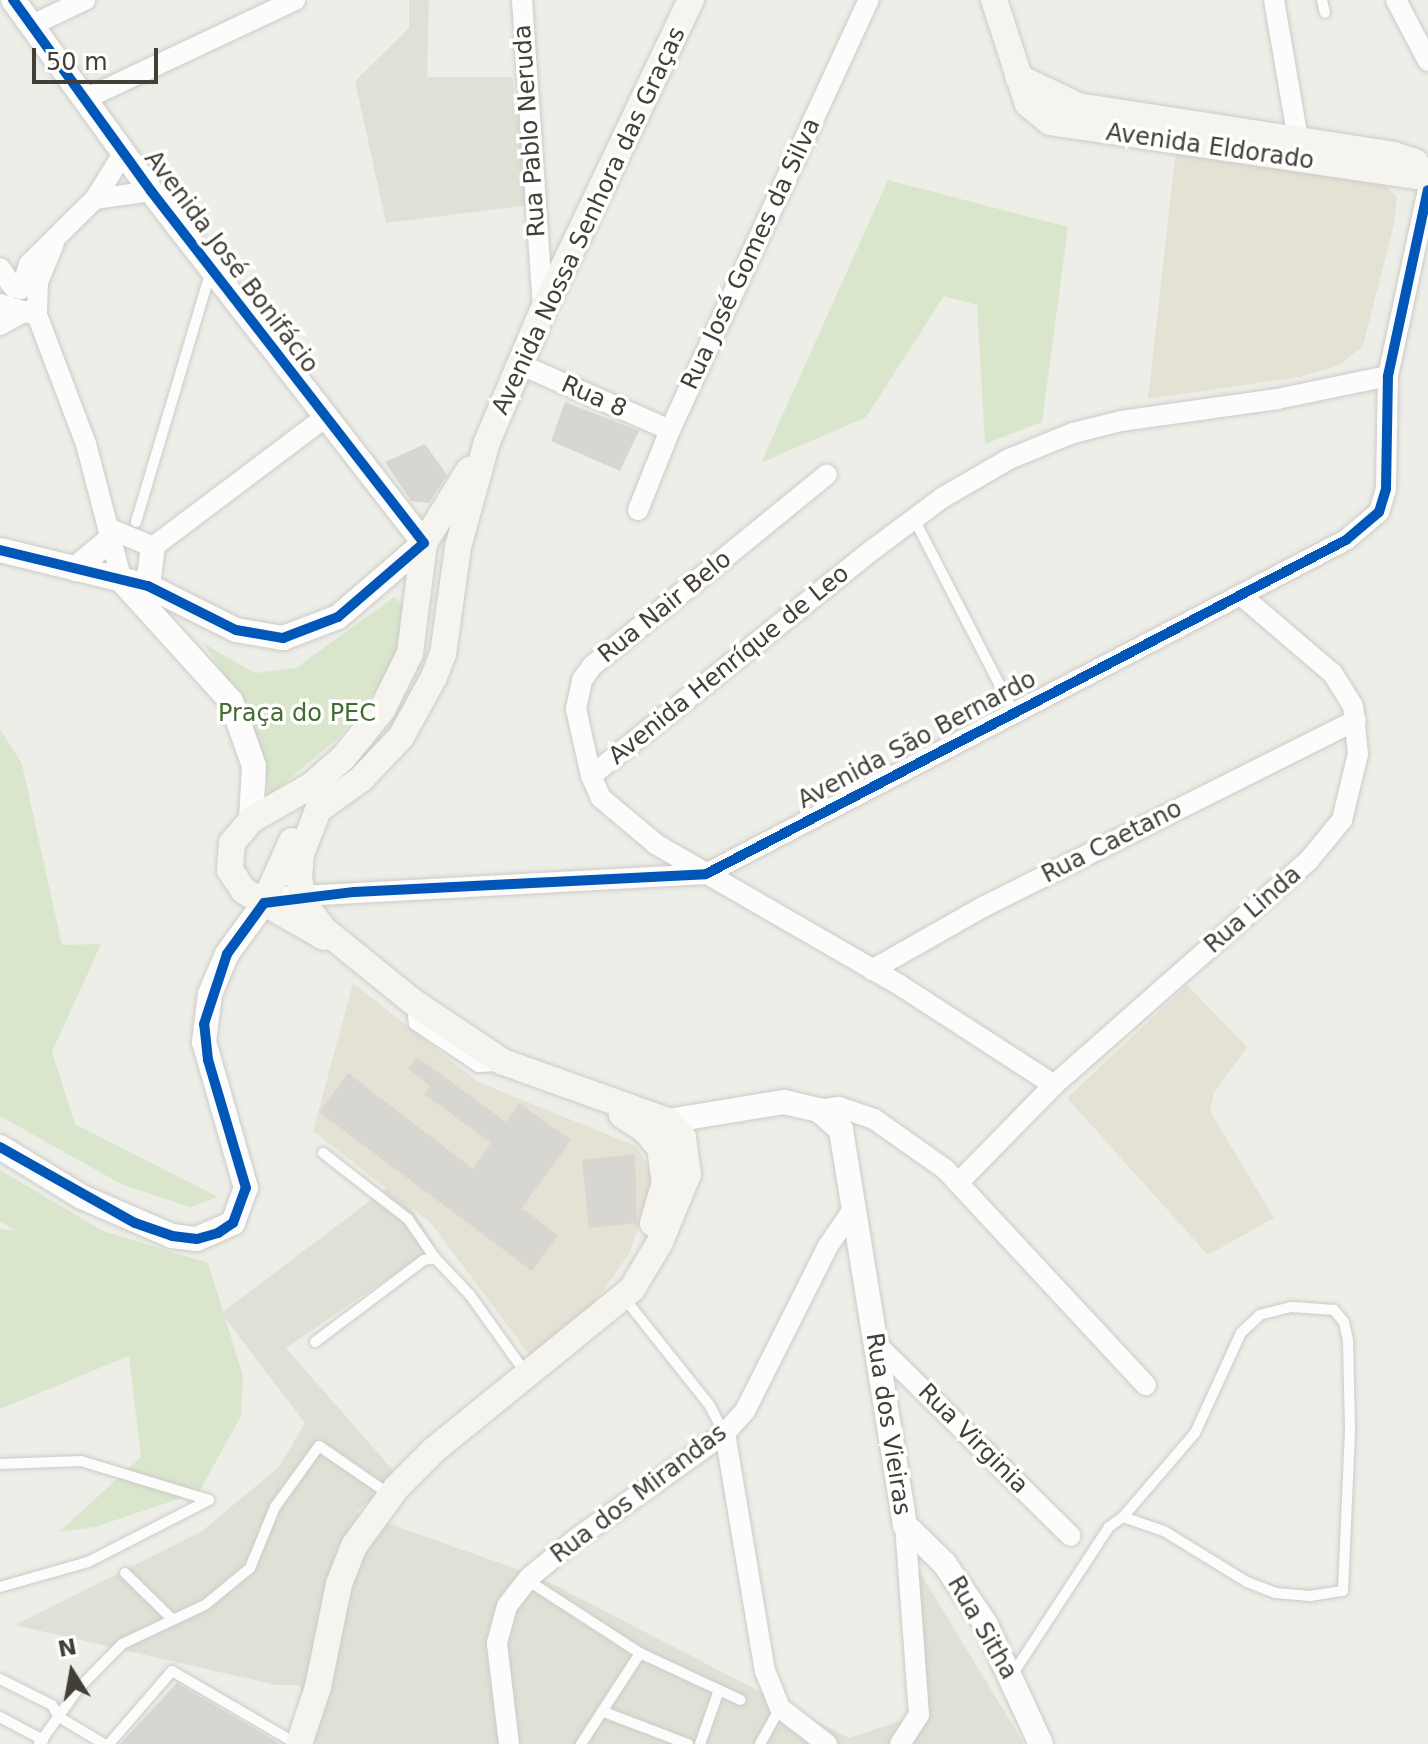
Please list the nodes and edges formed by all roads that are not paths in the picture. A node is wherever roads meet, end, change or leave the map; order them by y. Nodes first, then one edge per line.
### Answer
1 (13, 0) edge
2 (85, 0) edge
3 (295, 0) edge
4 (522, 0) edge
5 (691, 0) edge
6 (869, 0) edge
7 (994, 0) edge
8 (1274, 0) edge
9 (1322, 0) edge
10 (1396, 0) edge
11 (1325, 13) dead end
12 (32, 25) junction
13 (1428, 61) edge
14 (87, 98) junction
15 (1301, 149) junction
16 (124, 152) junction
17 (1428, 182) edge
18 (151, 191) junction
19 (95, 199) junction
20 (54, 243) junction
21 (0, 268) edge
22 (211, 268) junction
23 (15, 300) edge
24 (543, 310) junction
25 (0, 325) edge
26 (519, 364) junction
27 (1388, 376) junction
28 (324, 418) junction
29 (670, 430) junction
30 (487, 442) junction
31 (827, 474) dead end
32 (638, 510) dead end
33 (914, 519) junction
34 (136, 522) dead end
35 (109, 534) junction
36 (424, 543) junction
37 (153, 547) junction
38 (0, 550) edge
39 (75, 569) junction
40 (122, 581) junction
41 (148, 586) junction
42 (1243, 597) junction
43 (203, 612) junction
44 (445, 640) junction
45 (182, 647) junction
46 (1013, 711) junction
47 (1356, 720) junction
48 (591, 776) junction
49 (318, 810) junction
50 (251, 820) junction
51 (706, 874) junction
52 (302, 896) junction
53 (264, 903) junction
54 (348, 950) junction
55 (872, 970) junction
56 (1054, 1085) junction
57 (819, 1110) junction
58 (665, 1135) junction
59 (0, 1147) edge
60 (323, 1153) dead end
61 (960, 1181) junction
62 (852, 1211) junction
63 (435, 1258) junction
64 (623, 1297) junction
65 (315, 1342) dead end
66 (874, 1342) junction
67 (529, 1377) junction
68 (1146, 1385) dead end
69 (725, 1433) junction
70 (0, 1464) edge
71 (391, 1496) junction
72 (1123, 1517) junction
73 (905, 1525) junction
74 (1071, 1536) dead end
75 (125, 1573) dead end
76 (527, 1580) junction
77 (0, 1587) edge
78 (171, 1618) junction
79 (640, 1653) junction
80 (1011, 1677) junction
81 (0, 1679) edge
82 (719, 1690) junction
83 (741, 1700) dead end
84 (780, 1708) junction
85 (604, 1712) junction
86 (0, 1717) edge
87 (59, 1717) junction
88 (804, 1737) edge
89 (41, 1742) edge
90 (106, 1744) edge
91 (298, 1744) edge
92 (509, 1744) edge
93 (581, 1744) edge
94 (688, 1744) edge
95 (700, 1744) edge
96 (760, 1744) edge
97 (827, 1744) edge
98 (900, 1744) edge
99 (1041, 1744) edge

1 - 12 street, Avenida José Bonifácio
2 - 12 street
3 - 14 street
4 - 24 street, Rua Pablo Neruda
5 - 24 main road, Avenida Nossa Senhora das Graças
6 - 29 street, Rua José Gomes da Silva
7 - 15 main road, Avenida Eldorado
8 - 15 street
9 - 11 lane
10 - 13 street
12 - 14 street, Avenida José Bonifácio
14 - 16 street, Avenida José Bonifácio
15 - 17 main road, Avenida Eldorado
16 - 18 street, Avenida José Bonifácio
16 - 19 street
17 - 27 street, Avenida São Bernardo
18 - 19 street
18 - 22 street, Avenida José Bonifácio
19 - 20 street
20 - 23 street
20 - 23 street
21 - 23 street
22 - 28 street, Avenida José Bonifácio
22 - 34 lane
23 - 25 street
23 - 35 street
24 - 26 main road, Avenida Nossa Senhora das Graças
26 - 29 street, Rua 8
26 - 30 main road, Avenida Nossa Senhora das Graças
27 - 33 street, Avenida Henríque de Leo
27 - 42 street, Avenida São Bernardo
28 - 36 street, Avenida José Bonifácio
28 - 37 street
29 - 32 street, Rua José Gomes da Silva
30 - 36 main road, Avenida Nossa Senhora das Graças
30 - 44 main road, Avenida Nossa Senhora das Graças
31 - 48 street, Rua Nair Belo
33 - 46 lane
33 - 48 street, Avenida Henríque de Leo
35 - 37 street
35 - 39 street
35 - 40 street
36 - 43 street
36 - 44 main road
36 - 50 main road, Avenida Nossa Senhora das Graças
37 - 41 street
38 - 39 street
39 - 40 street
40 - 41 street
40 - 45 street
41 - 43 street
42 - 46 street, Avenida São Bernardo
42 - 47 street, Rua Linda
43 - 45 street
44 - 49 main road, Avenida Nossa Senhora das Graças
45 - 50 street
46 - 51 street, Avenida São Bernardo
47 - 55 street, Rua Caetano
47 - 56 street, Rua Linda
48 - 51 street, Avenida Henríque de Leo
49 - 52 main road
49 - 53 main road, Avenida Nossa Senhora das Graças
50 - 53 main road, Avenida Nossa Senhora das Graças
51 - 52 street, Avenida São Bernardo
51 - 55 street, Avenida Henríque de Leo
52 - 53 street
52 - 54 main road, Avenida Nossa Senhora das Graças
53 - 54 main road, Avenida Nossa Senhora das Graças
53 - 59 street
54 - 58 main road, Avenida Nossa Senhora das Graças
55 - 56 street, Avenida Henríque de Leo
56 - 61 street, Rua Linda
57 - 58 street
57 - 61 street
57 - 62 street, Rua dos Vieiras
58 - 64 main road
60 - 63 lane
61 - 68 street
62 - 66 street, Rua dos Vieiras
62 - 69 street, Rua dos Mirandas
63 - 65 lane
63 - 67 lane
64 - 67 main road
64 - 69 lane
66 - 73 street, Rua dos Vieiras
66 - 74 street, Rua Virginia
67 - 71 main road
69 - 76 street, Rua dos Mirandas
69 - 84 street
70 - 77 lane
71 - 78 lane
71 - 91 main road
72 - 72 lane
72 - 80 lane
73 - 80 street, Rua Sitha
73 - 98 street, Rua dos Vieiras
75 - 78 lane
76 - 79 lane
76 - 92 street, Rua dos Mirandas
78 - 87 lane
79 - 82 lane
79 - 85 lane
80 - 99 street, Rua Sitha
81 - 87 lane
82 - 83 lane
82 - 95 lane
84 - 88 street
84 - 96 lane
85 - 93 lane
85 - 94 lane
86 - 89 lane
87 - 89 lane
87 - 90 lane
88 - 97 street
90 - 91 lane

